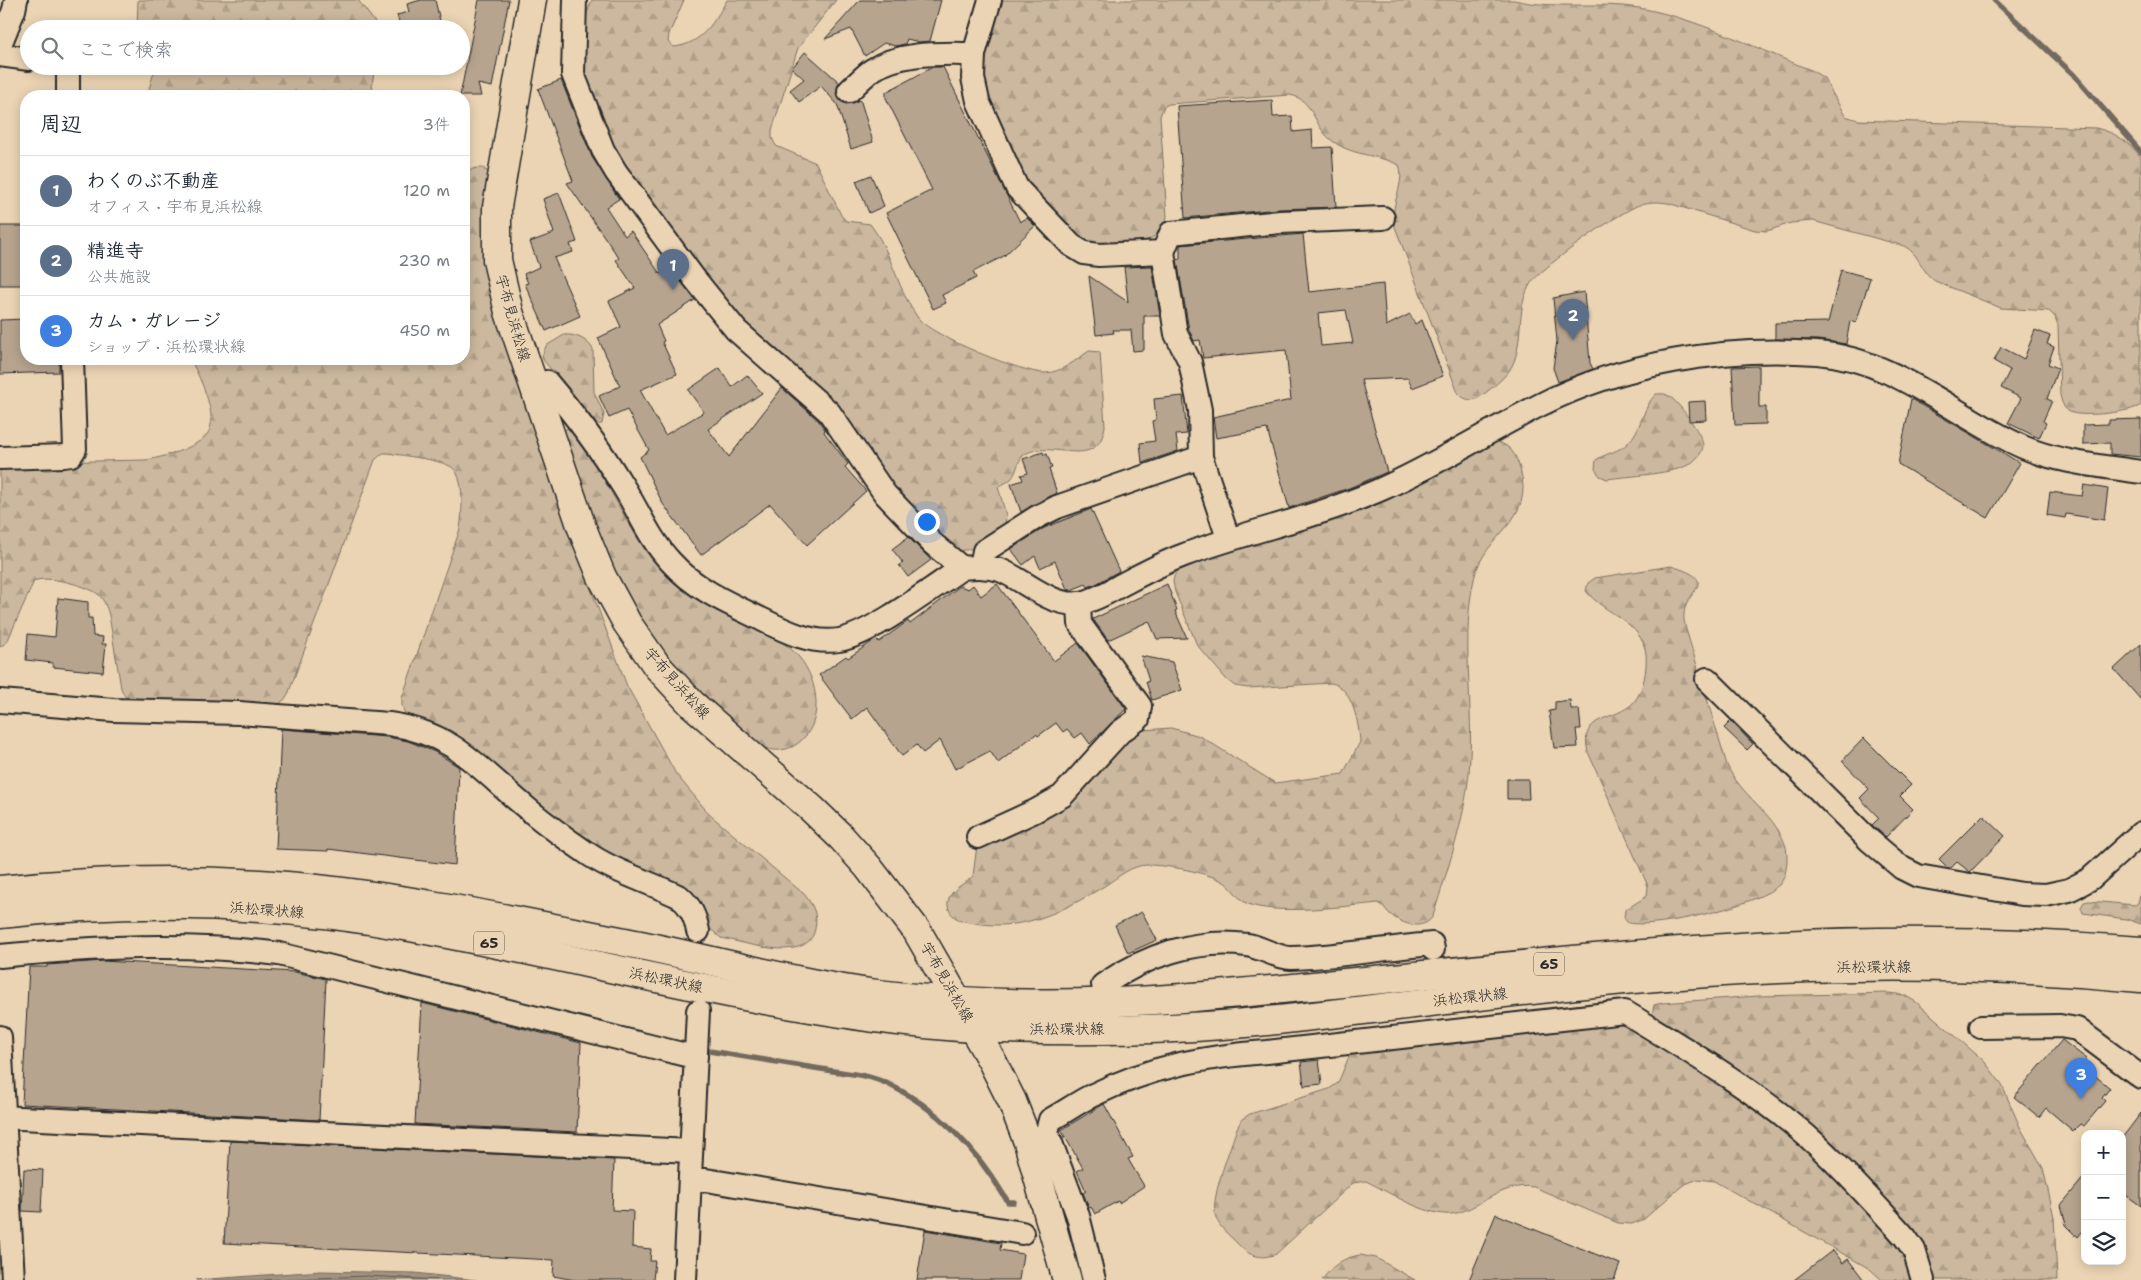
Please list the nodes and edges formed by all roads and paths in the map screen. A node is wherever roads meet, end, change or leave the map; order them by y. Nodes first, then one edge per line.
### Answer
1 (16, 0) edge
2 (532, 0) edge
3 (575, 0) edge
4 (990, 0) edge
5 (0, 44) edge
6 (974, 54) junction
7 (0, 55) edge
8 (20, 58) edge
9 (68, 75) edge
10 (68, 90) edge
11 (849, 90) dead end
12 (1383, 218) dead end
13 (1163, 252) junction
14 (72, 365) edge
15 (534, 387) junction
16 (1202, 457) junction
17 (0, 458) edge
18 (2141, 472) edge
19 (1228, 538) junction
20 (972, 567) junction
21 (1079, 603) junction
22 (1707, 679) dead end
23 (0, 701) edge
24 (2141, 833) edge
25 (978, 836) dead end
26 (0, 890) edge
27 (0, 914) edge
28 (698, 931) dead end
29 (1433, 949) dead end
30 (2141, 950) edge
31 (0, 956) edge
32 (1289, 958) junction
33 (2141, 978) edge
34 (1103, 985) dead end
35 (1291, 990) junction
36 (957, 1000) junction
37 (698, 1011) dead end
38 (1293, 1017) junction
39 (1981, 1027) dead end
40 (973, 1028) junction
41 (0, 1037) edge
42 (1295, 1049) junction
43 (696, 1055) junction
44 (2141, 1077) edge
45 (2, 1117) edge
46 (691, 1151) junction
47 (690, 1180) junction
48 (1022, 1233) dead end
49 (13, 1280) edge
50 (685, 1280) edge
51 (1067, 1280) edge
52 (1094, 1280) edge
53 (1923, 1280) edge

1 - 5 street
2 - 15 main road, 宇布見浜松線
3 - 20 street
4 - 6 street
6 - 11 street
6 - 13 street
7 - 8 street
9 - 10 street
12 - 13 street
13 - 16 street
14 - 17 street
15 - 20 street
15 - 36 main road, 宇布見浜松線
16 - 19 street
16 - 20 street
18 - 19 street
19 - 21 street
20 - 21 street
21 - 25 street
22 - 24 street
23 - 28 street
26 - 36 main road, 浜松環状線 / 65
27 - 40 main road, 浜松環状線 / 65
29 - 32 street
30 - 35 main road, 浜松環状線 / 65
31 - 43 street
32 - 34 street
32 - 35 street
33 - 38 main road, 浜松環状線 / 65
35 - 36 main road, 浜松環状線 / 65
36 - 40 main road, 宇布見浜松線
37 - 43 street
38 - 40 main road, 浜松環状線 / 65
38 - 42 street
39 - 44 street
40 - 51 main road, 宇布見浜松線
41 - 45 street
42 - 52 street
42 - 53 street
43 - 46 street
45 - 46 street
45 - 49 street
46 - 47 street
47 - 48 street
47 - 50 street

